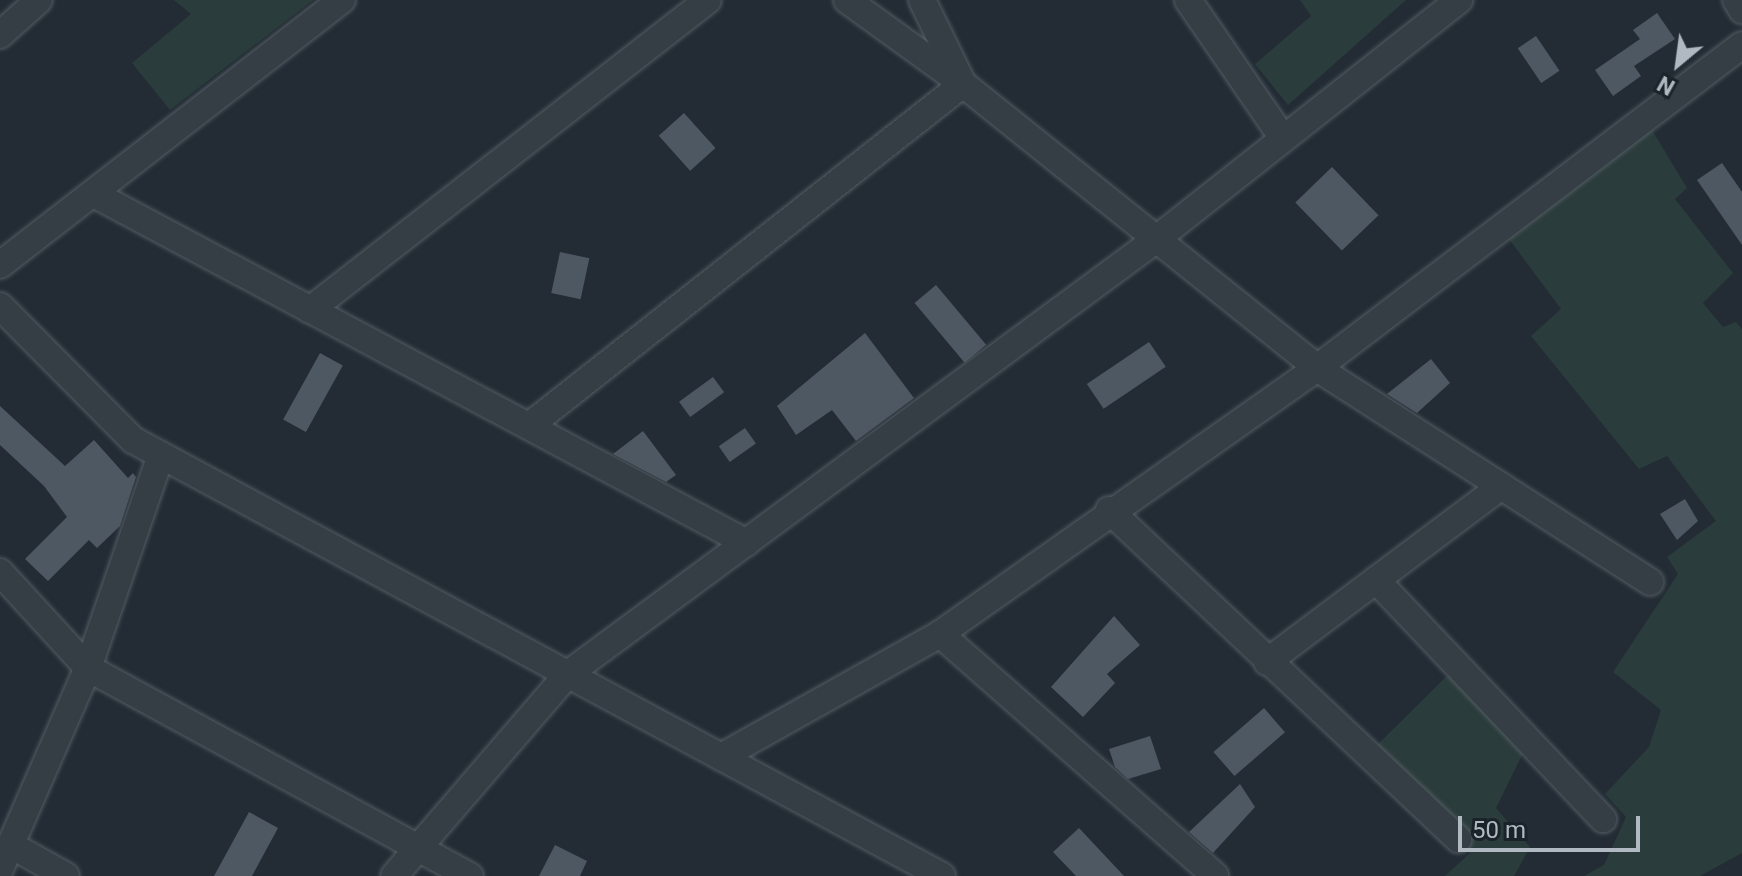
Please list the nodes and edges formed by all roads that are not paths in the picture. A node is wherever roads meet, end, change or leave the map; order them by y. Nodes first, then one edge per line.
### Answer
1 (39, 0) edge
2 (342, 0) edge
3 (708, 0) edge
4 (847, 0) edge
5 (922, 0) edge
6 (1188, 0) edge
7 (1459, 0) edge
8 (1736, 0) edge
9 (1742, 10) edge
10 (0, 35) edge
11 (1742, 45) edge
12 (963, 84) junction
13 (1282, 137) junction
14 (94, 194) junction
15 (1154, 241) junction
16 (0, 265) edge
17 (0, 306) edge
18 (310, 310) junction
19 (1317, 368) junction
20 (529, 426) junction
21 (161, 455) junction
22 (1501, 486) junction
23 (1109, 510) junction
24 (747, 543) junction
25 (0, 572) edge
26 (1376, 580) junction
27 (1650, 582) dead end
28 (940, 634) junction
29 (1267, 662) junction
30 (88, 668) junction
31 (568, 674) junction
32 (721, 757) junction
33 (1603, 819) dead end
34 (1458, 839) dead end
35 (417, 847) junction
36 (5, 857) edge
37 (66, 876) edge
38 (394, 876) edge
39 (470, 876) edge
40 (942, 876) edge
41 (1215, 876) edge

1 - 10 street
2 - 14 street
3 - 18 street
4 - 12 street
5 - 12 street
6 - 13 street
7 - 13 street
8 - 9 street
11 - 19 street
12 - 15 street
12 - 20 street
13 - 15 street
14 - 16 street
14 - 18 street
15 - 19 street
15 - 24 street
17 - 21 street
18 - 20 street
19 - 22 street
19 - 23 street
20 - 24 street
21 - 30 street
21 - 31 street
22 - 26 street
22 - 27 street
23 - 28 street
23 - 29 street
24 - 31 street
25 - 30 street
26 - 29 street
26 - 33 street
28 - 32 street
28 - 41 street
29 - 34 street
30 - 35 street
30 - 36 street
31 - 32 street
31 - 35 street
32 - 40 street
35 - 38 street
35 - 39 street
36 - 37 street

